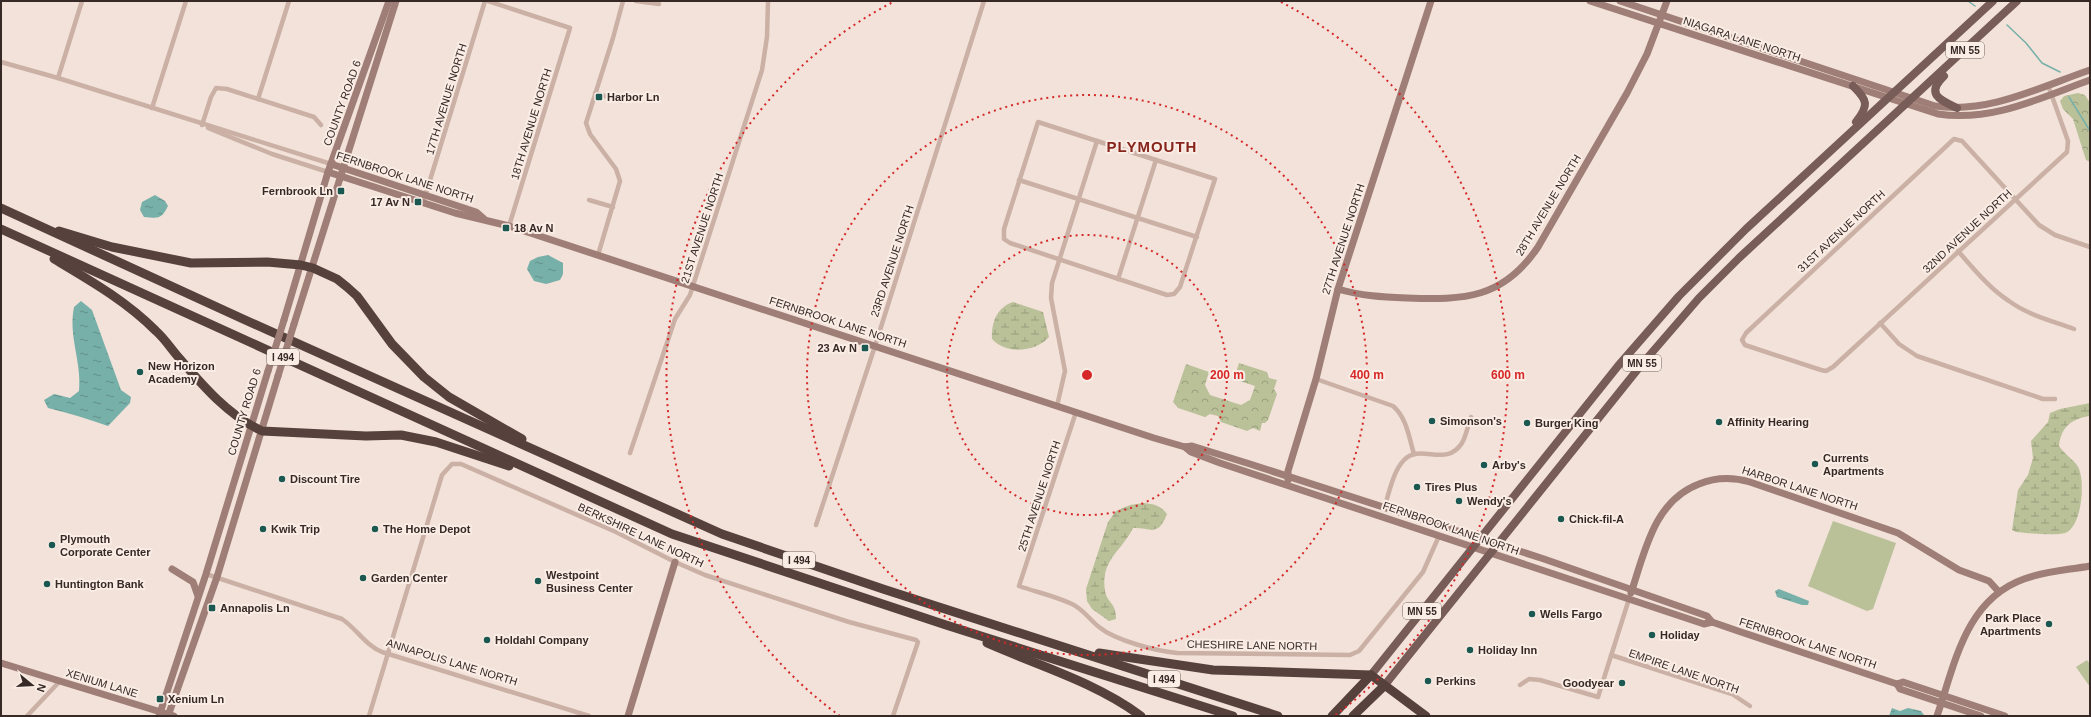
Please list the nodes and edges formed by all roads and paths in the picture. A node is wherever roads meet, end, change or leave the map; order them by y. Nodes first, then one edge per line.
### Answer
1 (82, 1) edge
2 (186, 1) edge
3 (289, 1) edge
4 (389, 1) edge
5 (396, 1) edge
6 (486, 1) edge
7 (623, 1) edge
8 (636, 1) edge
9 (768, 1) edge
10 (984, 1) edge
11 (1431, 1) edge
12 (1590, 1) edge
13 (1620, 1) edge
14 (1667, 1) edge
15 (1994, 1) edge
16 (2017, 1) edge
17 (659, 4) dead end
18 (1662, 15) junction
19 (1659, 24) junction
20 (1970, 45) junction
21 (1, 62) edge
22 (2090, 70) edge
23 (58, 78) junction
24 (2090, 80) edge
25 (2048, 85) junction
26 (1853, 86) junction
27 (595, 94) junction
28 (2051, 94) junction
29 (1891, 95) junction
30 (258, 99) junction
31 (621, 101) dead end
32 (1909, 102) junction
33 (152, 108) junction
34 (1956, 108) junction
35 (202, 125) junction
36 (321, 125) dead end
37 (1097, 141) junction
38 (1840, 142) junction
39 (1156, 160) junction
40 (331, 164) junction
41 (342, 168) junction
42 (328, 172) junction
43 (340, 177) junction
44 (1019, 180) junction
45 (425, 195) junction
46 (1078, 199) junction
47 (2015, 199) junction
48 (589, 200) dead end
49 (423, 203) junction
50 (613, 207) junction
51 (1, 208) edge
52 (1137, 218) junction
53 (484, 219) junction
54 (40, 226) junction
55 (509, 226) junction
56 (5, 231) edge
57 (1196, 237) junction
58 (2090, 247) edge
59 (1958, 252) junction
60 (598, 255) junction
61 (1059, 260) junction
62 (301, 265) junction
63 (312, 268) junction
64 (1118, 279) junction
65 (693, 286) junction
66 (1338, 288) junction
67 (1880, 323) junction
68 (2074, 329) dead end
69 (875, 346) junction
70 (1826, 371) joint
71 (1316, 379) junction
72 (2054, 399) dead end
73 (1057, 406) junction
74 (1076, 412) junction
75 (1470, 417) dead end
76 (252, 426) junction
77 (262, 431) junction
78 (1185, 447) junction
79 (630, 454) dead end
80 (1414, 454) junction
81 (554, 459) junction
82 (1288, 476) junction
83 (555, 482) junction
84 (1288, 486) junction
85 (1384, 508) junction
86 (816, 525) dead end
87 (1439, 536) junction
88 (1480, 539) junction
89 (1497, 544) junction
90 (1473, 547) junction
91 (1491, 553) junction
92 (675, 562) junction
93 (2090, 566) edge
94 (172, 569) dead end
95 (206, 574) junction
96 (217, 577) junction
97 (1019, 586) joint
98 (1633, 589) junction
99 (1999, 592) junction
100 (198, 598) junction
101 (1629, 599) junction
102 (1712, 622) junction
103 (946, 625) junction
104 (1051, 643) junction
105 (388, 654) junction
106 (1611, 655) junction
107 (1, 663) edge
108 (1371, 675) junction
109 (60, 681) junction
110 (1897, 684) junction
111 (1520, 685) dead end
112 (1384, 686) junction
113 (1944, 695) junction
114 (1942, 703) junction
115 (1750, 706) dead end
116 (159, 714) edge
117 (170, 715) edge
118 (1332, 715) edge
119 (27, 716) edge
120 (369, 716) edge
121 (589, 716) edge
122 (628, 716) edge
123 (893, 716) edge
124 (1141, 716) edge
125 (1234, 716) edge
126 (1278, 716) edge
127 (1353, 716) edge
128 (1426, 716) edge
129 (1937, 716) edge
130 (1981, 716) edge
131 (2005, 716) edge

1 - 23 street
2 - 33 street
3 - 30 street
4 - 40 street, COUNTY ROAD 6
5 - 41 street, COUNTY ROAD 6
6 - 45 street, 17TH AVENUE NORTH
6 - 55 street, 18TH AVENUE NORTH
7 - 27 street
8 - 17 street
9 - 65 street, 21ST AVENUE NORTH
10 - 69 street, 23RD AVENUE NORTH
11 - 66 street, 27TH AVENUE NORTH
12 - 19 street, NIAGARA LANE NORTH
13 - 18 street, NIAGARA LANE NORTH
14 - 18 street, 28TH AVENUE NORTH
15 - 29 main road, MN 55
16 - 20 main road, MN 55
18 - 19 street, 28TH AVENUE NORTH
18 - 29 street, NIAGARA LANE NORTH
19 - 26 street, NIAGARA LANE NORTH
19 - 66 street, 28TH AVENUE NORTH
20 - 32 main road, MN 55
20 - 34 main road
21 - 23 street, FERNBROOK LANE NORTH
22 - 25 street
23 - 33 street, FERNBROOK LANE NORTH
24 - 28 street
25 - 28 street, 32ND AVENUE NORTH
25 - 34 street
26 - 29 street, NIAGARA LANE NORTH
26 - 38 main road
27 - 31 street
27 - 50 street
28 - 32 street
28 - 47 street, 32ND AVENUE NORTH
29 - 32 street
29 - 38 main road, MN 55
30 - 35 street
30 - 36 street
32 - 34 street
32 - 89 main road, MN 55
33 - 35 street, FERNBROOK LANE NORTH
35 - 40 street, FERNBROOK LANE NORTH
35 - 42 street, FERNBROOK LANE NORTH
37 - 39 street
37 - 44 street
37 - 46 street
38 - 88 main road, MN 55
39 - 52 street
39 - 57 street
40 - 41 street, FERNBROOK LANE NORTH
40 - 42 street, COUNTY ROAD 6
41 - 43 street, COUNTY ROAD 6
41 - 45 street, FERNBROOK LANE NORTH
42 - 43 street, FERNBROOK LANE NORTH
42 - 62 street, COUNTY ROAD 6
43 - 49 street, FERNBROOK LANE NORTH
43 - 63 street, COUNTY ROAD 6
44 - 46 street
44 - 61 street
45 - 49 street, 17TH AVENUE NORTH
45 - 53 street, FERNBROOK LANE NORTH
46 - 52 street
46 - 61 street
47 - 58 street
47 - 59 street, 32ND AVENUE NORTH
47 - 70 street, 31ST AVENUE NORTH
48 - 50 street
49 - 53 street, FERNBROOK LANE NORTH
50 - 60 street
51 - 54 highway, I 494
52 - 57 street
52 - 64 street
53 - 55 street, FERNBROOK LANE NORTH
54 - 62 highway
54 - 81 highway, I 494
55 - 60 street, FERNBROOK LANE NORTH
56 - 76 highway
56 - 83 highway, I 494
57 - 64 street
59 - 67 street, 32ND AVENUE NORTH
59 - 68 street
60 - 65 street, FERNBROOK LANE NORTH
61 - 64 street
61 - 73 street
62 - 63 highway
62 - 76 street, COUNTY ROAD 6, bridge
63 - 77 street, COUNTY ROAD 6, bridge
63 - 81 highway
65 - 69 street, FERNBROOK LANE NORTH
65 - 79 street, 21ST AVENUE NORTH
66 - 71 street, 27TH AVENUE NORTH
67 - 70 street, 32ND AVENUE NORTH
67 - 72 street
69 - 73 street, FERNBROOK LANE NORTH
69 - 86 street, 23RD AVENUE NORTH
71 - 80 street
71 - 82 street, 27TH AVENUE NORTH
73 - 74 street, FERNBROOK LANE NORTH
74 - 78 street, FERNBROOK LANE NORTH
74 - 97 street, 25TH AVENUE NORTH
75 - 80 street
76 - 77 highway
76 - 95 street, COUNTY ROAD 6
77 - 83 highway
77 - 96 street, COUNTY ROAD 6
78 - 82 street, FERNBROOK LANE NORTH
78 - 84 street, FERNBROOK LANE NORTH
80 - 85 street
81 - 104 highway, I 494
82 - 84 street, 27TH AVENUE NORTH
82 - 85 street, FERNBROOK LANE NORTH
83 - 103 highway, I 494
84 - 87 street, FERNBROOK LANE NORTH
85 - 88 street, FERNBROOK LANE NORTH
87 - 90 street, FERNBROOK LANE NORTH
87 - 97 street, CHESHIRE LANE NORTH
88 - 89 street, FERNBROOK LANE NORTH
88 - 90 main road, MN 55
89 - 91 main road, MN 55
89 - 98 street, FERNBROOK LANE NORTH
90 - 91 street, FERNBROOK LANE NORTH
90 - 108 main road, MN 55
91 - 101 street, FERNBROOK LANE NORTH
91 - 112 main road, MN 55
92 - 105 street, BERKSHIRE LANE NORTH
92 - 122 street
92 - 123 street, BERKSHIRE LANE NORTH
93 - 99 street
94 - 100 street
95 - 96 street, ANNAPOLIS LANE NORTH
95 - 100 street, COUNTY ROAD 6
96 - 105 street, ANNAPOLIS LANE NORTH
96 - 117 street, COUNTY ROAD 6
98 - 99 street, HARBOR LANE NORTH
98 - 101 street, HARBOR LANE NORTH
98 - 102 street, FERNBROOK LANE NORTH
99 - 113 street
100 - 116 street, COUNTY ROAD 6
101 - 102 street, FERNBROOK LANE NORTH
101 - 106 street, HARBOR LANE NORTH
102 - 110 street, FERNBROOK LANE NORTH
103 - 124 highway
103 - 125 highway, I 494
104 - 108 highway
104 - 126 highway, I 494
105 - 120 street
105 - 121 street, ANNAPOLIS LANE NORTH
106 - 111 street, HARBOR LANE NORTH
106 - 115 street, EMPIRE LANE NORTH
107 - 109 street, XENIUM LANE
108 - 112 highway
108 - 118 highway, MN 55
109 - 116 street, XENIUM LANE
109 - 119 street
110 - 113 street, FERNBROOK LANE NORTH
110 - 114 street, FERNBROOK LANE NORTH
112 - 127 highway, MN 55
112 - 128 highway
113 - 114 street
113 - 131 street, FERNBROOK LANE NORTH
114 - 129 street
114 - 130 street, FERNBROOK LANE NORTH
116 - 117 street, XENIUM LANE

